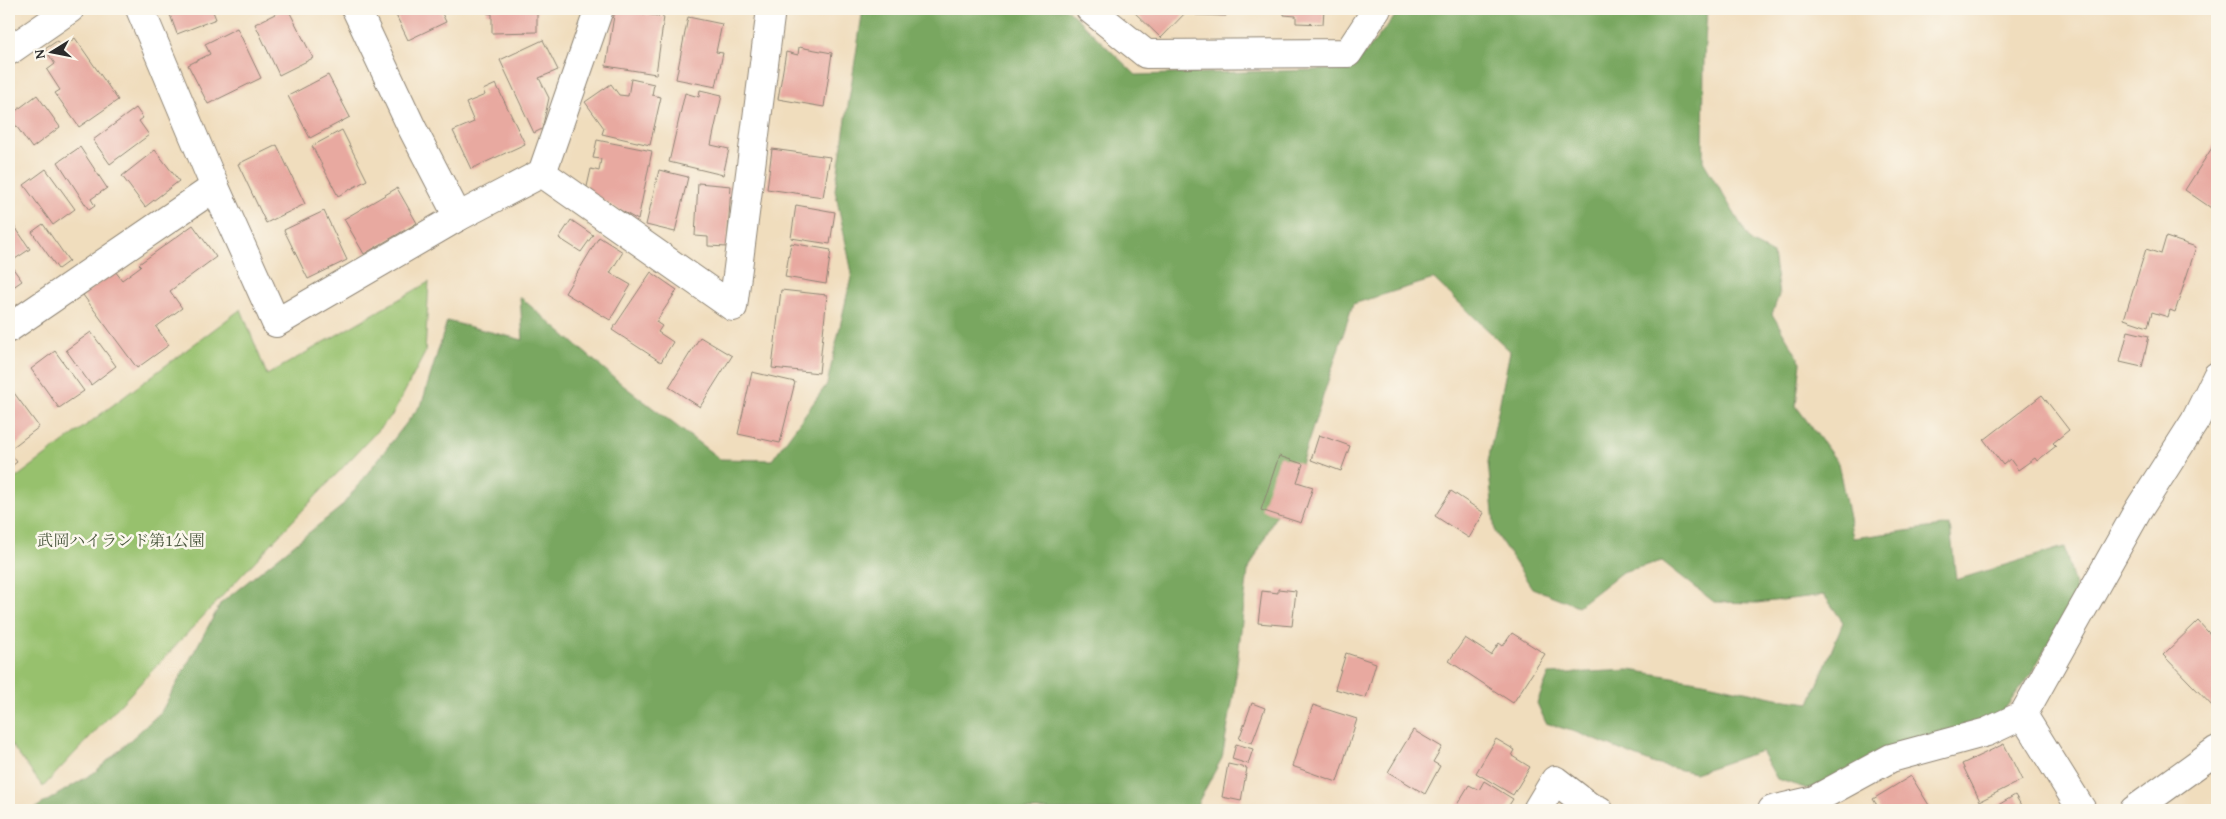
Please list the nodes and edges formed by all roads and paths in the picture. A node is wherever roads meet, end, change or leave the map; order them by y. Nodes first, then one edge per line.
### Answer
1 (70, 9) edge
2 (140, 9) edge
3 (356, 9) edge
4 (599, 9) edge
5 (771, 9) edge
6 (1090, 9) edge
7 (1377, 9) edge
8 (9, 51) edge
9 (542, 173) junction
10 (215, 187) junction
11 (458, 217) junction
12 (9, 328) edge
13 (2217, 376) edge
14 (2023, 715) junction
15 (2217, 750) edge
16 (1537, 810) edge
17 (1599, 810) edge
18 (1772, 810) edge
19 (2082, 810) edge
20 (2134, 810) edge

1 - 8 street
2 - 10 street
3 - 11 street
4 - 9 street
5 - 9 street
6 - 7 street
9 - 11 street
10 - 11 street
10 - 12 street
13 - 14 street
14 - 18 street
14 - 19 street
15 - 20 street
16 - 17 street

